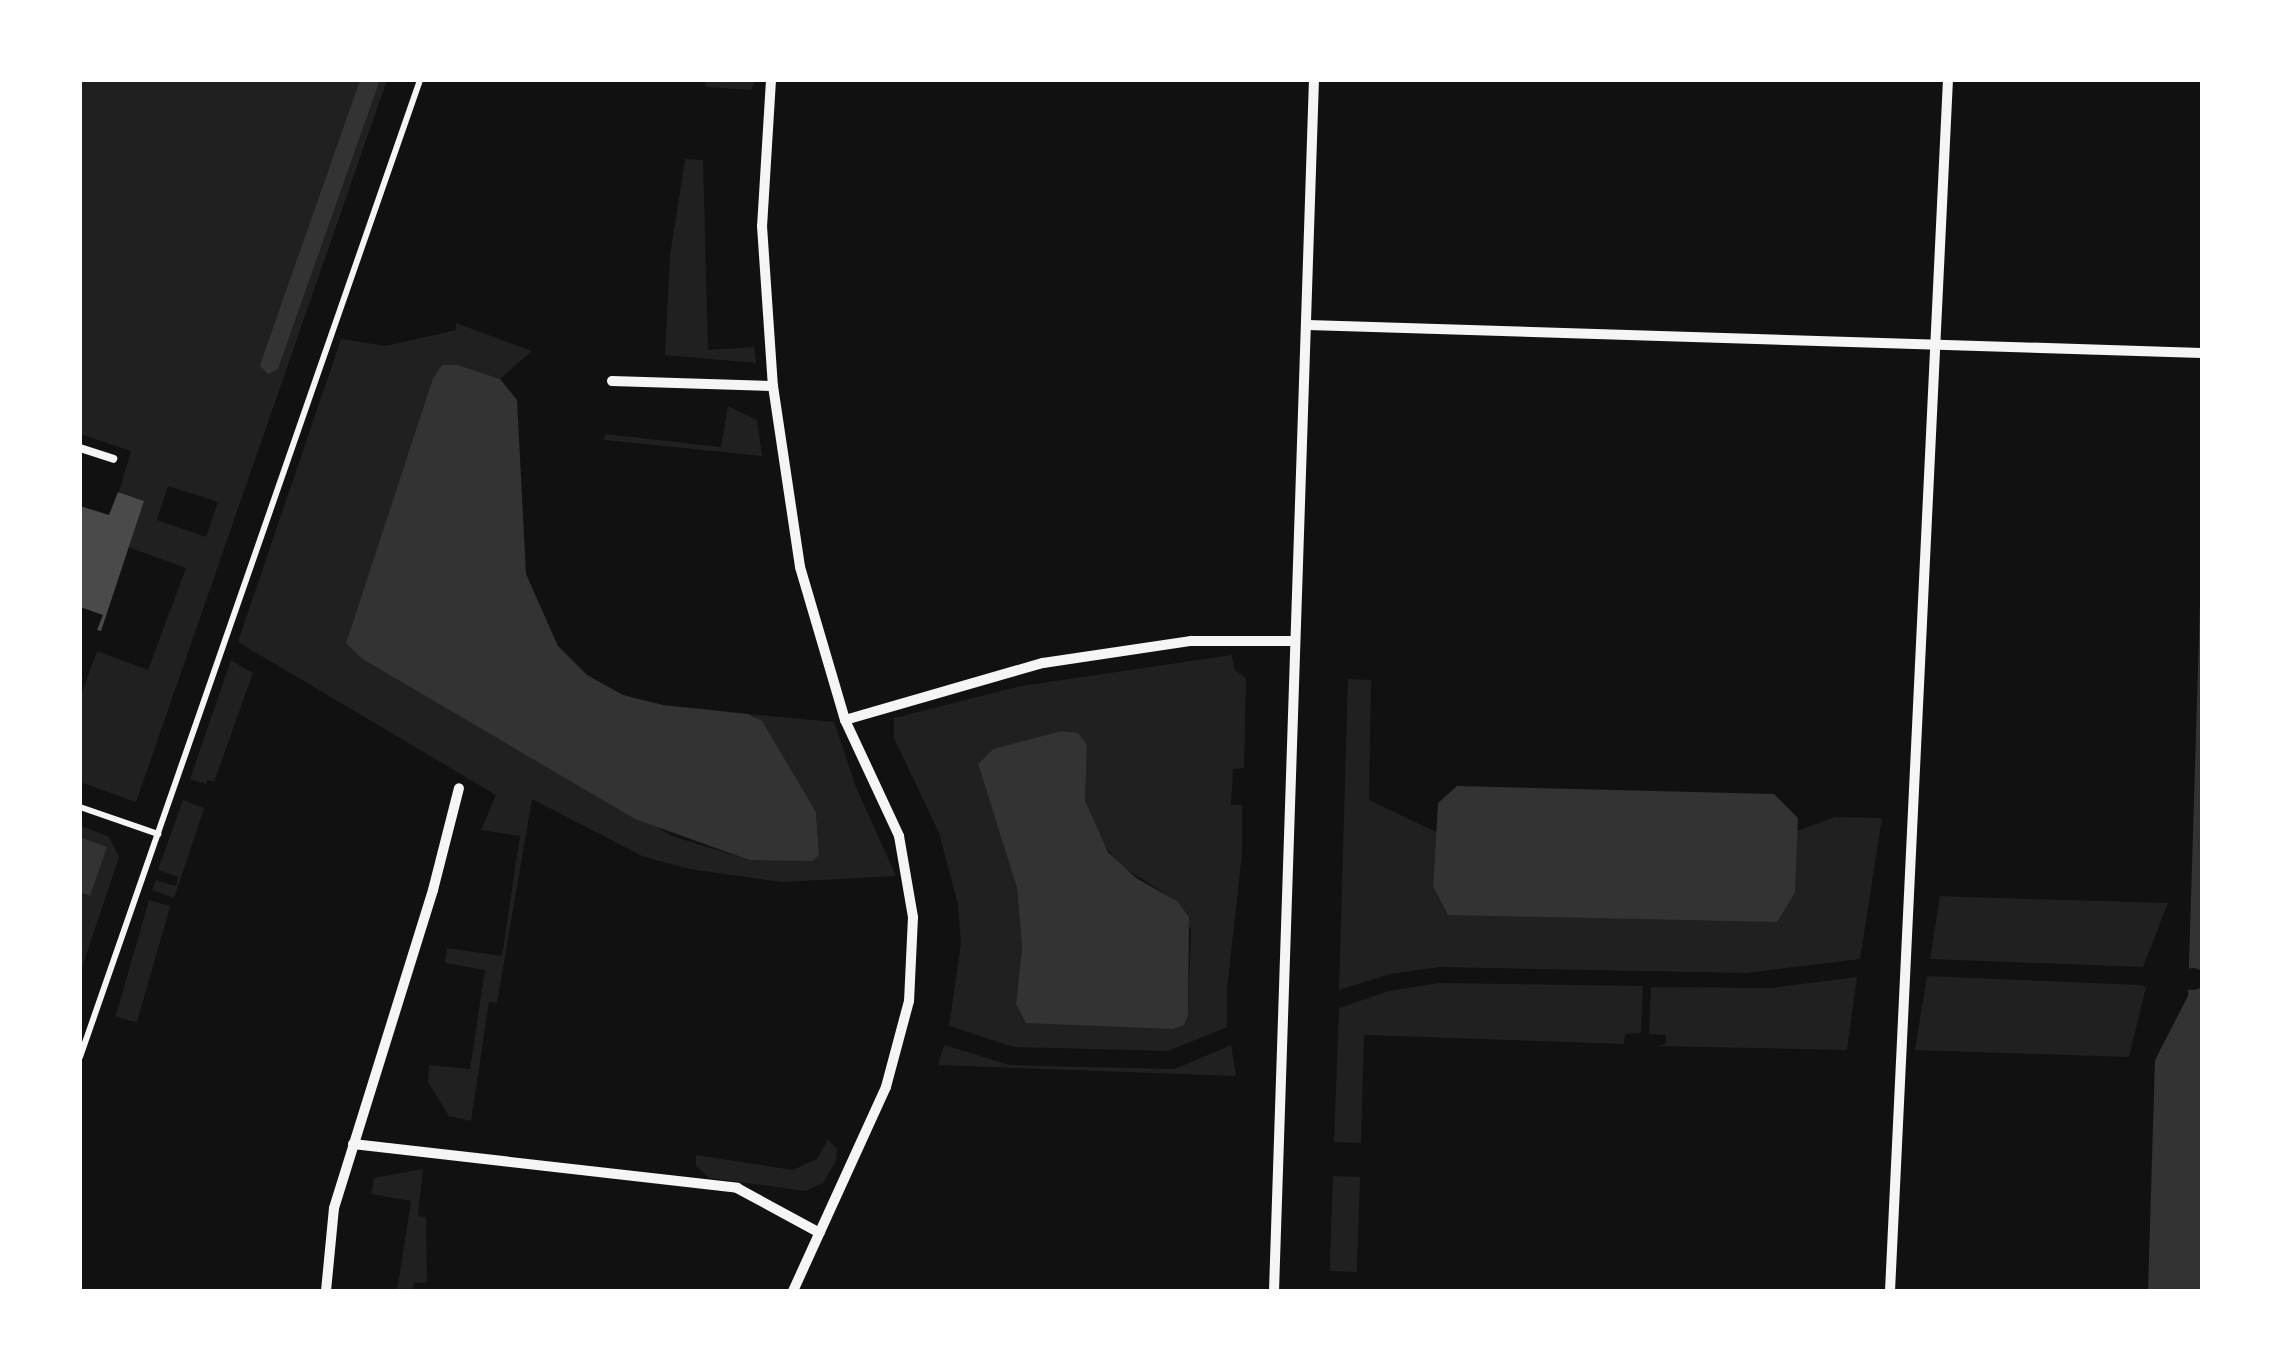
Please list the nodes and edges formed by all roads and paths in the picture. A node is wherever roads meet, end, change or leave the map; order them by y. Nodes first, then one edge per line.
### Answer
1 (420, 80) edge
2 (771, 80) edge
3 (1314, 80) edge
4 (1948, 80) edge
5 (1308, 325) junction
6 (1936, 346) junction
7 (2202, 354) edge
8 (612, 381) dead end
9 (773, 386) junction
10 (80, 448) edge
11 (113, 459) dead end
12 (1294, 641) junction
13 (845, 720) junction
14 (459, 788) dead end
15 (80, 807) edge
16 (158, 834) junction
17 (80, 1057) edge
18 (353, 1144) junction
19 (820, 1233) junction
20 (326, 1291) edge
21 (793, 1291) edge
22 (1274, 1291) edge
23 (1890, 1291) edge

1 - 16 path
2 - 9 street
3 - 5 street
4 - 6 street
5 - 6 street
5 - 12 street
6 - 7 street
6 - 23 street
8 - 9 street
9 - 13 street
10 - 11 lane
12 - 13 street
12 - 22 street
13 - 19 street
14 - 18 street
15 - 16 path
16 - 17 path
18 - 19 street
18 - 20 street
19 - 21 street

